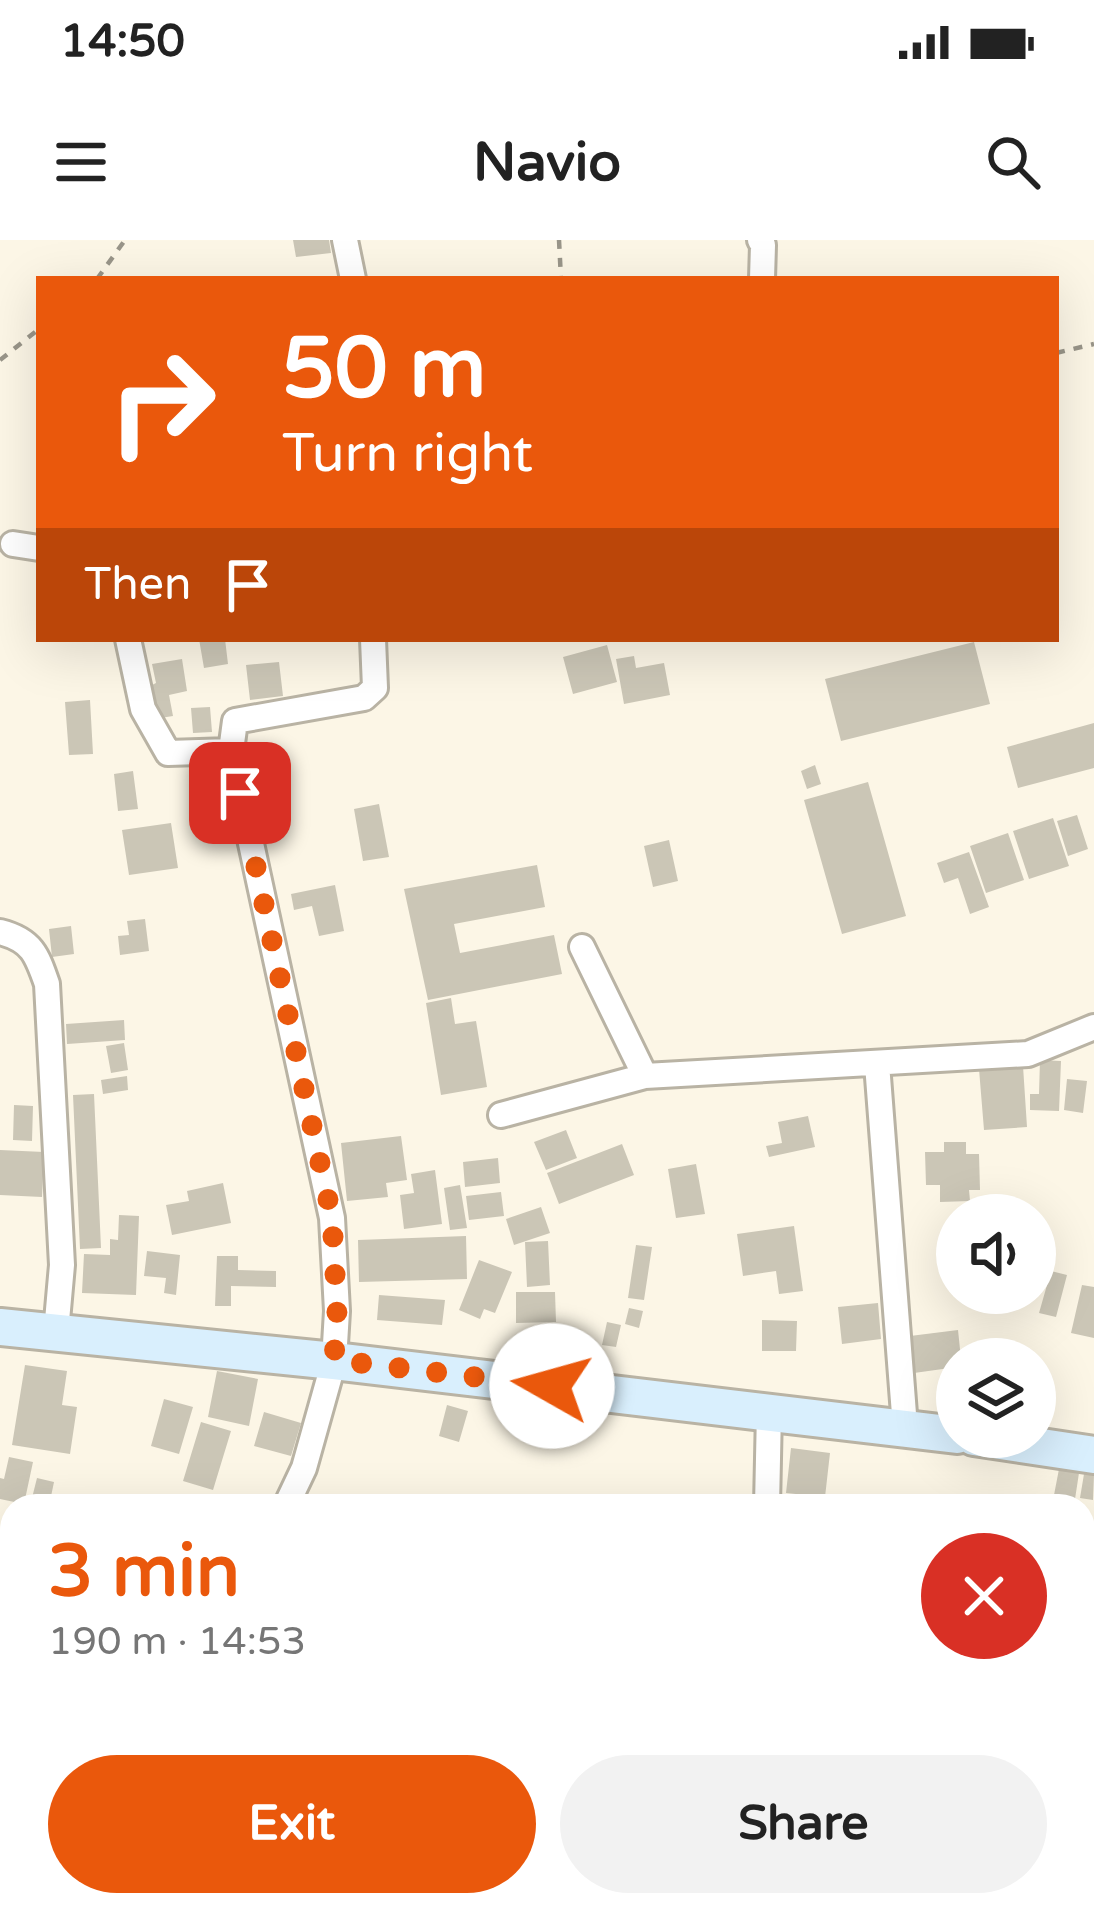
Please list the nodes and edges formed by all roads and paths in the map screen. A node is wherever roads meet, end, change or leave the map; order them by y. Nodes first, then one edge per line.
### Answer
1 (125, 240) edge
2 (345, 240) edge
3 (559, 240) edge
4 (760, 240) edge
5 (99, 276) edge
6 (352, 276) edge
7 (561, 276) edge
8 (762, 276) edge
9 (36, 331) edge
10 (1094, 344) edge
11 (1059, 352) edge
12 (0, 360) edge
13 (13, 544) dead end
14 (36, 548) edge
15 (129, 642) edge
16 (382, 642) edge
17 (231, 751) junction
18 (0, 932) edge
19 (582, 947) dead end
20 (1094, 1027) edge
21 (877, 1064) junction
22 (644, 1076) junction
23 (501, 1114) dead end
24 (0, 1327) edge
25 (56, 1332) junction
26 (334, 1360) junction
27 (769, 1411) junction
28 (905, 1427) junction
29 (936, 1432) edge
30 (1056, 1449) edge
31 (1094, 1455) edge
32 (292, 1494) edge
33 (767, 1494) edge

1 - 5 path
2 - 6 street
3 - 7 path
4 - 8 street
9 - 12 path
10 - 11 path
13 - 14 street
15 - 17 street
16 - 17 street
17 - 26 street
18 - 25 street
19 - 22 street
20 - 21 street
21 - 22 street
21 - 28 street
22 - 23 street
24 - 25 street
25 - 26 street
26 - 27 street
26 - 32 street
27 - 28 street
27 - 33 street
28 - 29 street
30 - 31 street

